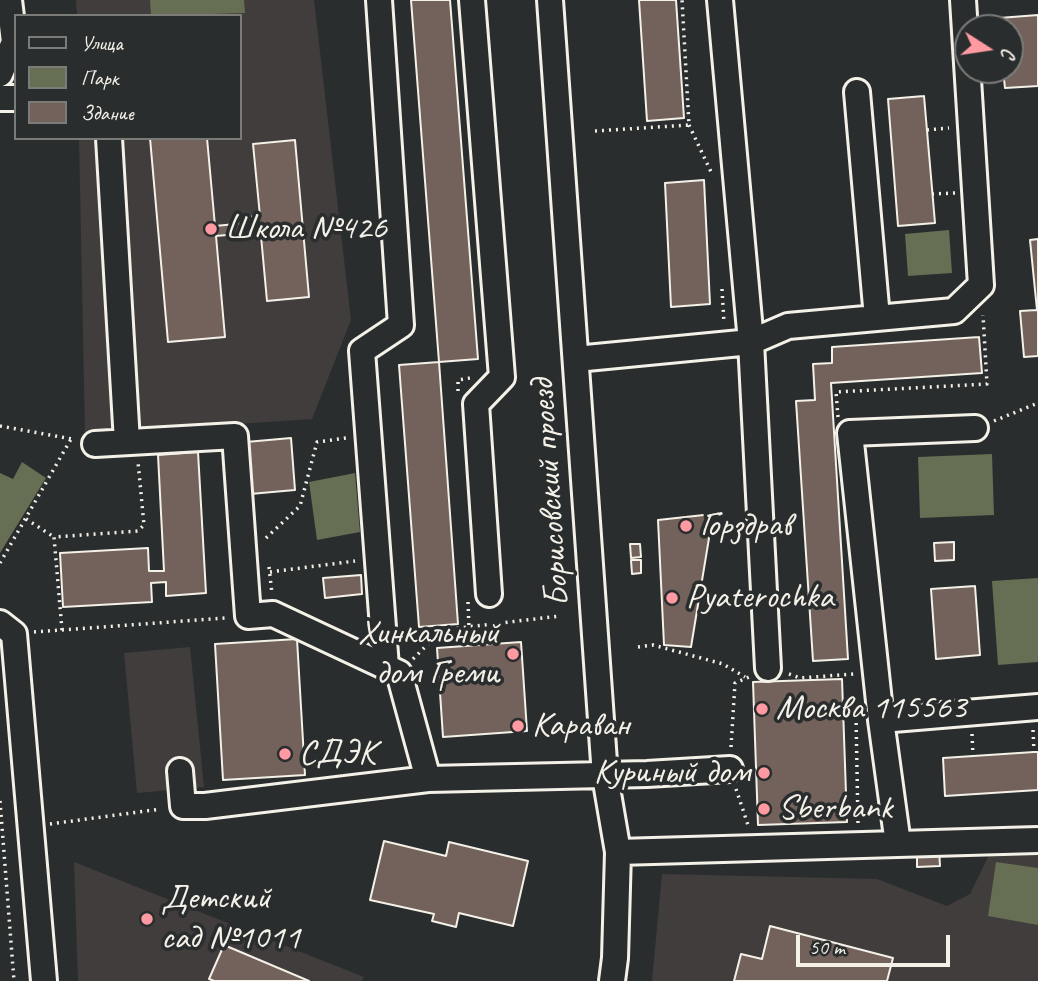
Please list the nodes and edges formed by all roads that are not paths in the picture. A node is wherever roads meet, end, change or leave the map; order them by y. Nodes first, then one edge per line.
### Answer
1 (9, 0) edge
2 (379, 0) edge
3 (472, 0) edge
4 (551, 0) edge
5 (720, 0) edge
6 (963, 0) edge
7 (6, 26) edge
8 (0, 74) edge
9 (857, 92) dead end
10 (109, 140) edge
11 (877, 318) junction
12 (751, 342) junction
13 (576, 359) junction
14 (975, 428) road end
15 (83, 441) road end
16 (132, 448) junction
17 (478, 597) road end
18 (7, 629) edge
19 (392, 670) junction
20 (757, 673) road end
21 (1038, 707) edge
22 (881, 720) junction
23 (730, 769) road end
24 (180, 771) dead end
25 (606, 776) junction
26 (428, 779) junction
27 (1038, 839) edge
28 (898, 844) junction
29 (618, 852) junction
30 (44, 981) edge
31 (612, 981) edge

1 - 7 street
2 - 19 street
3 - 17 street
4 - 13 street, Борисовский проезд
5 - 12 street
6 - 11 street
7 - 8 street
9 - 11 street
10 - 16 street
11 - 12 street
12 - 13 street
12 - 20 street
13 - 25 street, Борисовский проезд
14 - 22 street
15 - 16 street
16 - 19 street
18 - 30 street
19 - 26 street
21 - 22 street
22 - 28 street
23 - 25 street
24 - 26 street
25 - 26 street
25 - 29 street, Борисовский проезд
27 - 28 street
28 - 29 street
29 - 31 street, Борисовский проезд

